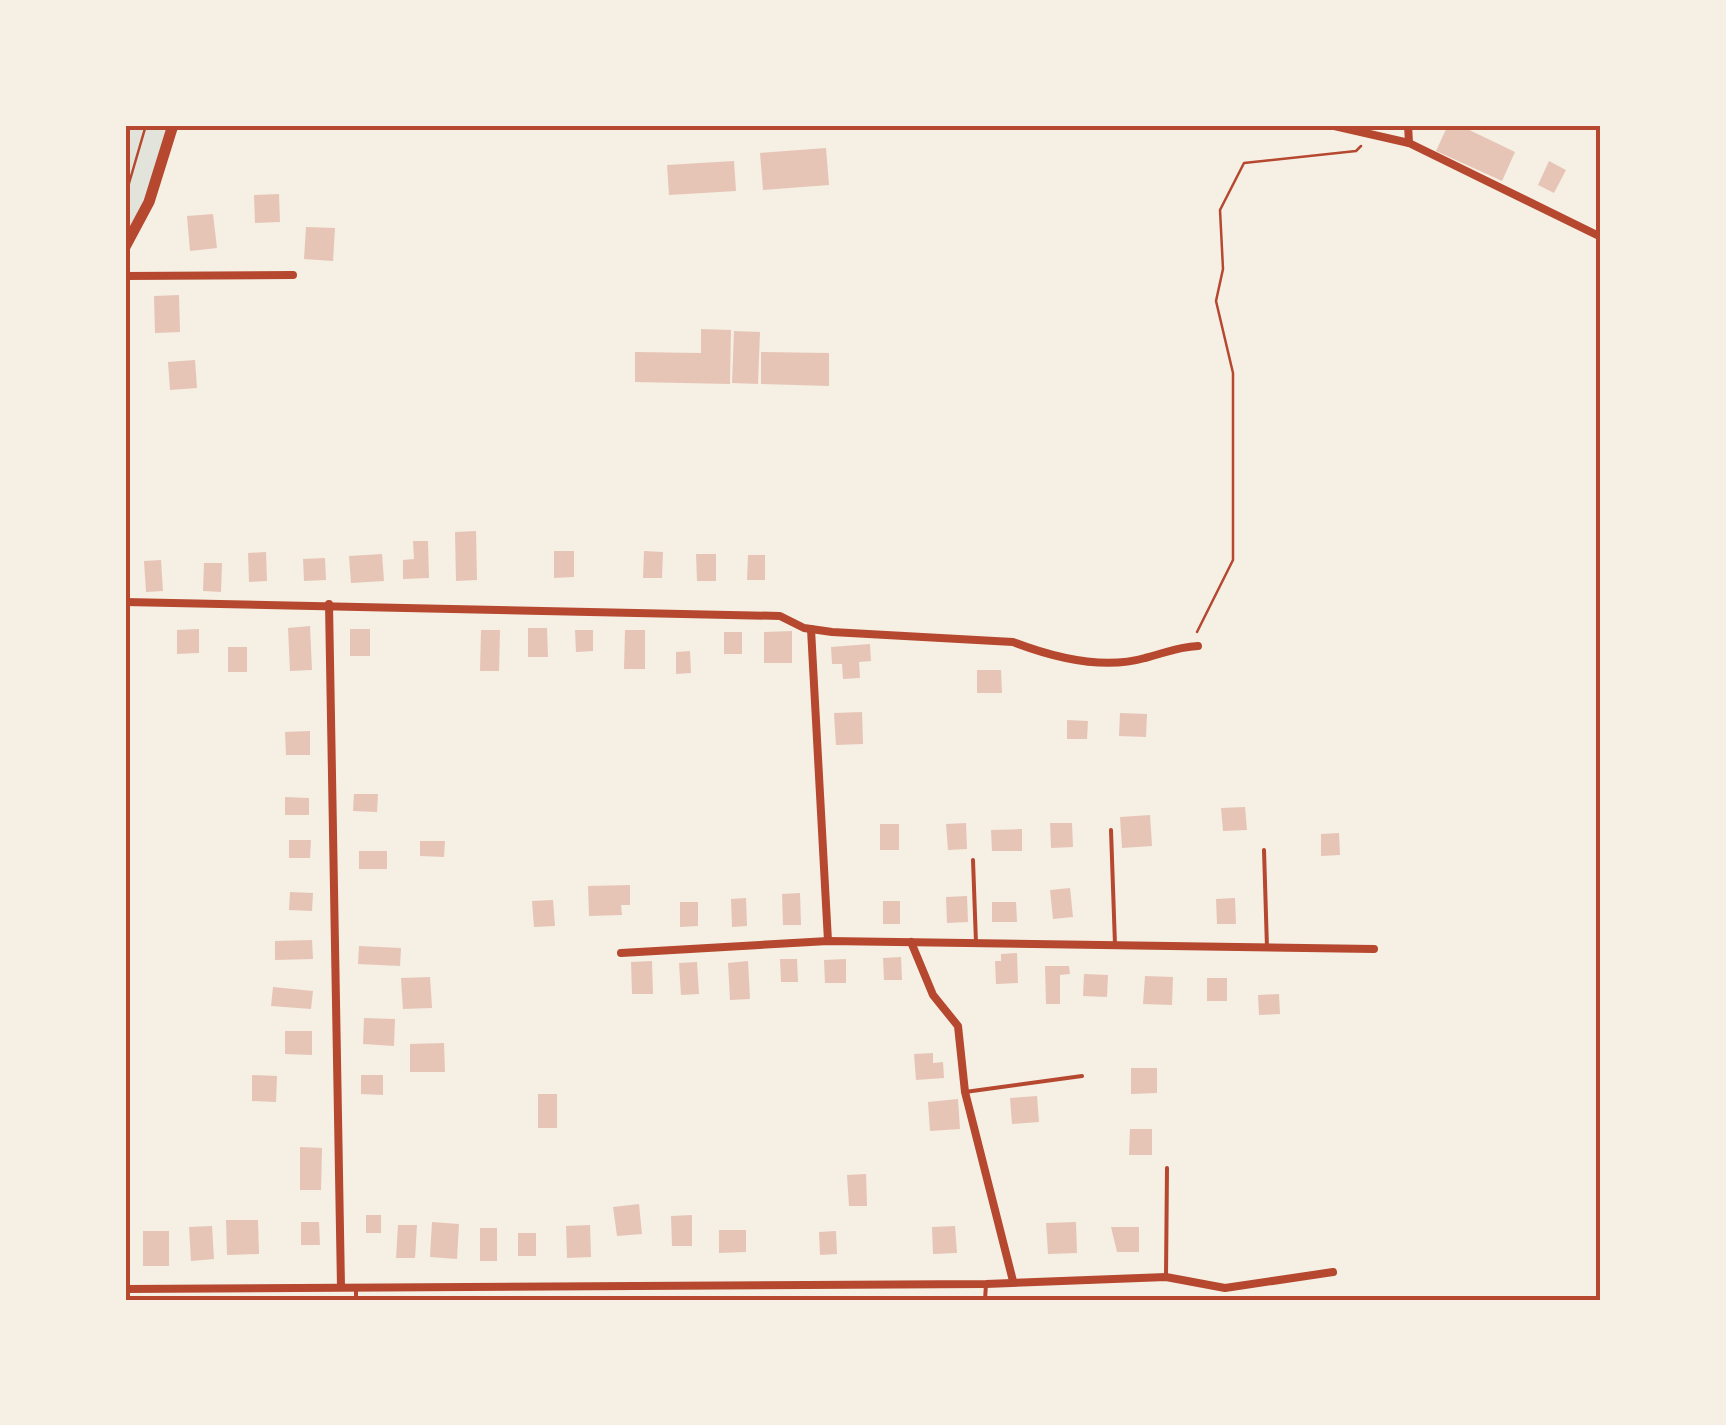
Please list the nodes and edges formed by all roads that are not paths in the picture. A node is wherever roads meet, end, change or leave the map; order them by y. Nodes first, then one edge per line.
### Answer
1 (1330, 125) edge
2 (1408, 125) edge
3 (172, 128) edge
4 (1409, 144) junction
5 (1601, 238) edge
6 (125, 246) edge
7 (294, 275) dead end
8 (125, 276) edge
9 (125, 602) edge
10 (329, 604) junction
11 (811, 629) junction
12 (1198, 646) road end
13 (1111, 830) dead end
14 (1264, 850) dead end
15 (973, 860) dead end
16 (828, 941) junction
17 (911, 942) junction
18 (976, 943) junction
19 (1115, 945) junction
20 (1267, 948) junction
21 (1374, 949) dead end
22 (620, 953) dead end
23 (1082, 1076) dead end
24 (965, 1092) junction
25 (1166, 1168) dead end
26 (1333, 1272) dead end
27 (1166, 1278) junction
28 (1013, 1280) junction
29 (986, 1284) junction
30 (341, 1287) junction
31 (356, 1287) junction
32 (125, 1289) edge
33 (356, 1300) edge
34 (984, 1300) edge

1 - 4 street
2 - 4 street
3 - 6 main road
4 - 5 street
7 - 8 street
9 - 10 street
10 - 11 street
10 - 30 street
11 - 12 street
11 - 16 street
13 - 19 lane
14 - 20 lane
15 - 18 lane
16 - 17 street
16 - 22 street
17 - 18 street
17 - 24 street
18 - 19 street
19 - 20 street
20 - 21 street
23 - 24 lane
24 - 28 street
25 - 27 lane
26 - 27 street
27 - 28 street
28 - 29 street
29 - 31 street
29 - 34 lane
30 - 31 street
30 - 32 street
31 - 33 lane

